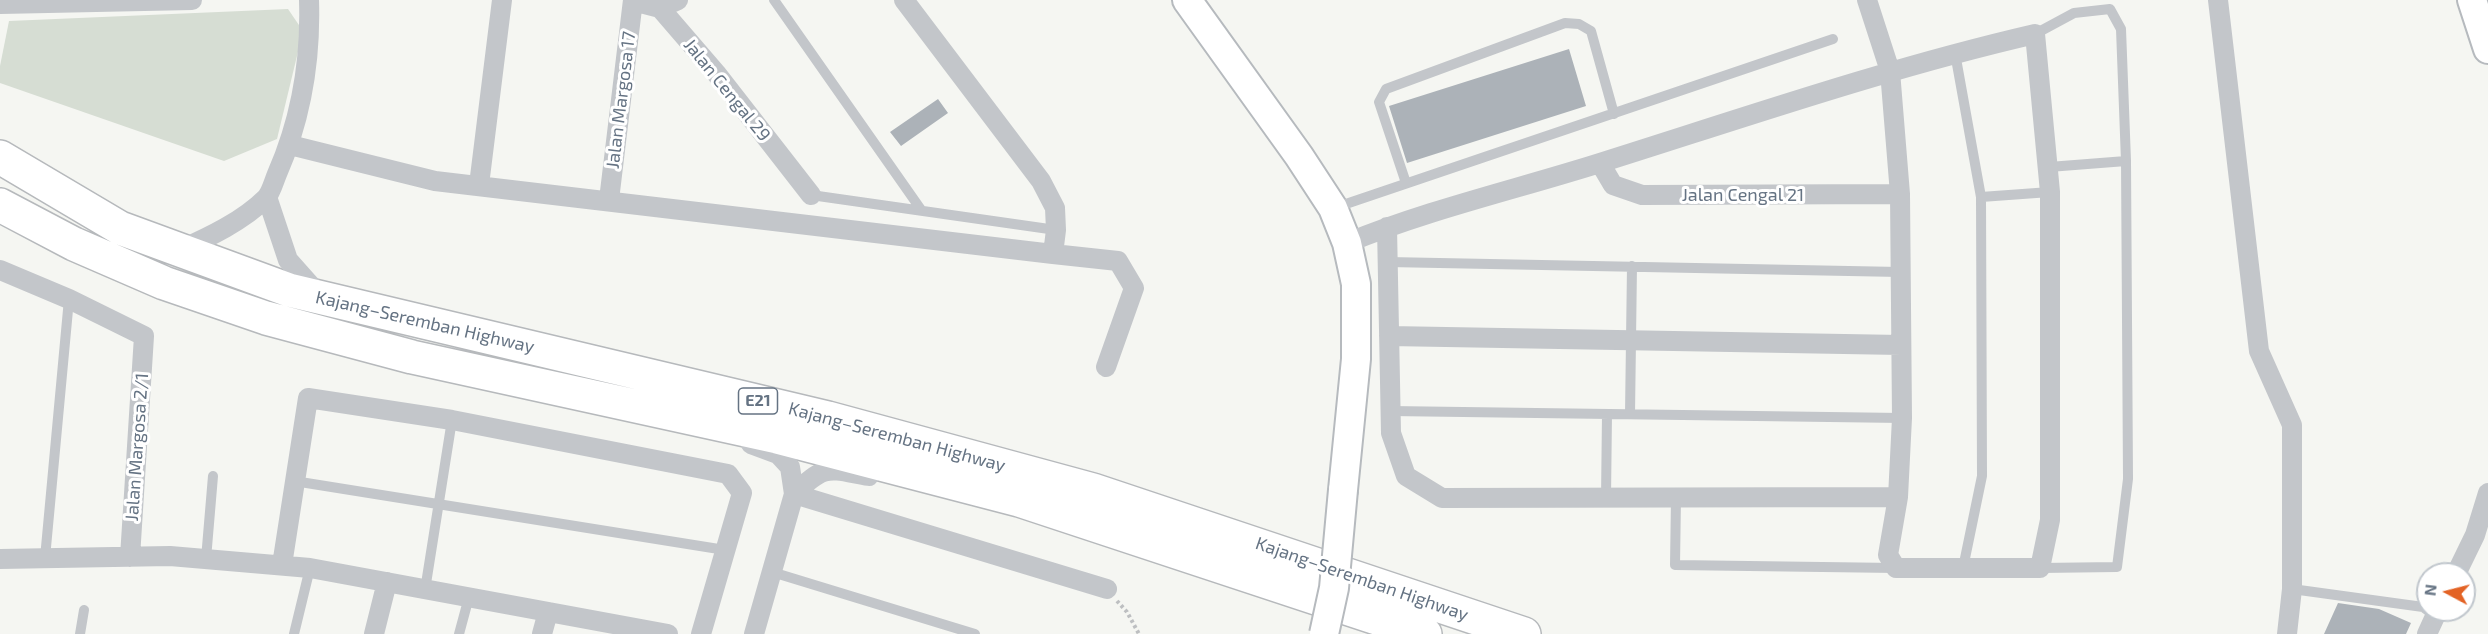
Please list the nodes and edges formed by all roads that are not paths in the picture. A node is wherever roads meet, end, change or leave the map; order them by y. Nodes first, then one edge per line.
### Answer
1 (192, 0) edge
2 (309, 0) edge
3 (678, 0) edge
4 (774, 0) edge
5 (904, 0) edge
6 (1187, 0) edge
7 (1867, 0) edge
8 (2218, 0) edge
9 (2472, 0) edge
10 (145, 1) edge
11 (495, 1) edge
12 (633, 1) edge
13 (61, 2) edge
14 (0, 4) edge
15 (660, 8) junction
16 (2035, 34) junction
17 (1833, 39) dead end
18 (2488, 49) edge
19 (1955, 53) junction
20 (1890, 71) junction
21 (1614, 114) junction
22 (290, 145) junction
23 (0, 157) edge
24 (2126, 161) junction
25 (1600, 163) junction
26 (2049, 167) junction
27 (1406, 183) junction
28 (478, 185) junction
29 (2050, 192) junction
30 (1900, 194) junction
31 (811, 195) joint
32 (267, 197) junction
33 (1980, 197) junction
34 (609, 200) junction
35 (0, 205) edge
36 (1333, 208) junction
37 (922, 211) junction
38 (1387, 227) junction
39 (1056, 230) junction
40 (1347, 243) junction
41 (180, 250) junction
42 (1053, 254) junction
43 (1388, 262) junction
44 (1632, 266) junction
45 (0, 270) edge
46 (1900, 272) junction
47 (320, 297) junction
48 (69, 299) junction
49 (1389, 336) junction
50 (1631, 340) junction
51 (1901, 345) junction
52 (1106, 367) dead end
53 (657, 410) junction
54 (1390, 411) junction
55 (1607, 414) junction
56 (1630, 414) junction
57 (1902, 418) junction
58 (452, 420) junction
59 (213, 476) dead end
60 (294, 481) junction
61 (2488, 493) edge
62 (794, 494) junction
63 (1898, 497) junction
64 (1606, 498) junction
65 (1676, 498) junction
66 (1019, 500) junction
67 (438, 504) junction
68 (725, 550) junction
69 (130, 557) junction
70 (45, 558) junction
71 (0, 559) edge
72 (206, 559) junction
73 (2462, 562) edge
74 (282, 565) junction
75 (310, 568) junction
76 (1896, 568) junction
77 (1963, 568) junction
78 (2040, 568) junction
79 (772, 572) junction
80 (387, 582) junction
81 (1107, 589) road end
82 (2292, 589) junction
83 (425, 590) junction
84 (469, 597) junction
85 (2416, 606) edge
86 (84, 610) dead end
87 (548, 612) junction
88 (628, 631) edge
89 (80, 634) edge
90 (294, 634) edge
91 (374, 634) edge
92 (459, 634) edge
93 (542, 634) edge
94 (668, 634) edge
95 (701, 634) edge
96 (754, 634) edge
97 (975, 634) edge
98 (1324, 634) edge
99 (1425, 634) edge
100 (1524, 634) edge
101 (2287, 634) edge

1 - 10 street
2 - 22 street
3 - 15 street
4 - 37 lane
5 - 39 street
6 - 36 street
7 - 20 street
8 - 82 street
9 - 18 street
10 - 13 street
11 - 28 street
12 - 15 street
12 - 34 street, Jalan Margosa 17
13 - 14 street
15 - 31 street, Jalan Cengal 29
16 - 19 street
16 - 24 lane
16 - 26 street
17 - 21 lane
19 - 20 street
19 - 33 lane
20 - 25 street
20 - 30 street
21 - 27 lane
21 - 27 lane
22 - 28 street
22 - 32 street
23 - 41 highway, Kajang–Seremban Highway / E21
24 - 26 lane
24 - 78 lane
25 - 30 street, Jalan Cengal 21
25 - 38 street
26 - 29 street
27 - 36 lane
28 - 34 street
29 - 33 lane
29 - 78 street
30 - 46 street
31 - 37 lane
32 - 41 street
32 - 47 street
33 - 77 lane
34 - 42 street
35 - 53 highway, Kajang–Seremban Highway / E21
36 - 40 street
37 - 39 lane
38 - 40 street
38 - 43 street
39 - 42 street
40 - 98 street, bridge
41 - 47 highway, Kajang–Seremban Highway / E21
42 - 52 street
43 - 44 lane
43 - 49 street
44 - 46 lane
44 - 50 lane
45 - 48 street
46 - 51 street
47 - 100 highway, Kajang–Seremban Highway / E21
48 - 69 street, Jalan Margosa 2/1
48 - 70 lane
49 - 50 street
49 - 54 street
50 - 51 street
50 - 56 lane
51 - 57 street
53 - 62 street
53 - 66 highway, Kajang–Seremban Highway / E21
54 - 55 lane
54 - 64 street
55 - 56 lane
55 - 64 lane
56 - 57 lane
57 - 63 street
58 - 60 street
58 - 67 lane
58 - 68 street
59 - 72 lane
60 - 67 lane
60 - 74 street
61 - 73 street
62 - 66 street
62 - 79 street
62 - 81 street
63 - 65 street
63 - 76 street
64 - 65 street
65 - 76 lane
66 - 99 highway, Kajang–Seremban Highway / E21
67 - 68 lane
67 - 83 lane
68 - 95 street
69 - 70 street
69 - 72 street
70 - 71 street
72 - 74 street
74 - 75 street
75 - 80 street
75 - 90 lane
76 - 77 street
77 - 78 street
79 - 96 street
79 - 97 lane
80 - 83 street
80 - 91 street
82 - 85 lane
82 - 101 street
83 - 84 street
84 - 87 street
84 - 92 lane
86 - 89 lane
87 - 88 street
87 - 93 street
88 - 94 street

